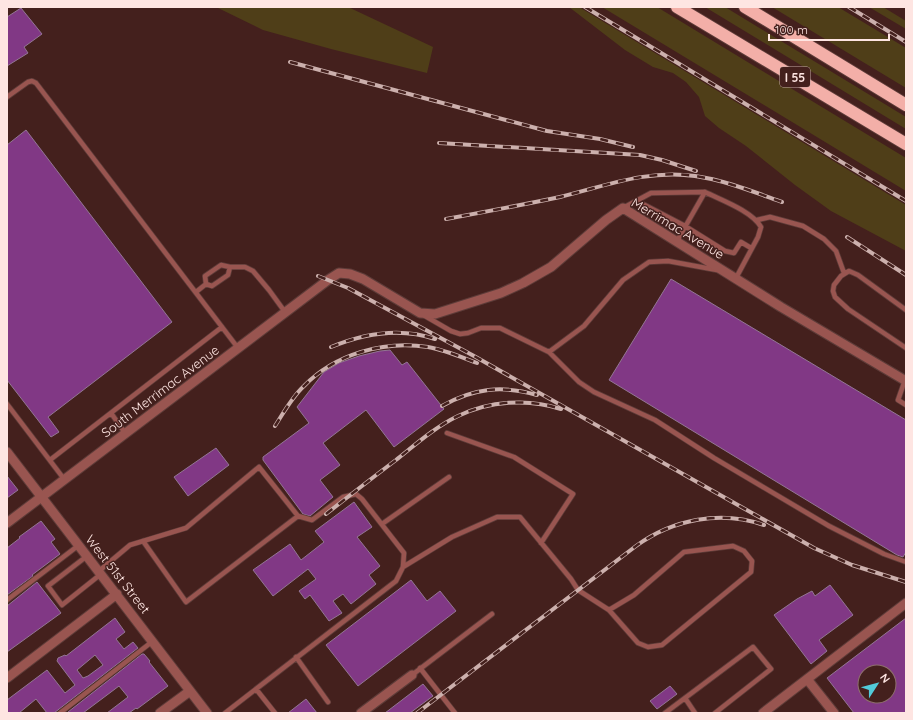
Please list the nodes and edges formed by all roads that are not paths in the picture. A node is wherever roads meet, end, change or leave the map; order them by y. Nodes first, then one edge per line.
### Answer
1 (745, 7) edge
2 (682, 8) edge
3 (7, 97) edge
4 (906, 105) edge
5 (906, 144) edge
6 (705, 192) junction
7 (637, 201) junction
8 (623, 208) junction
9 (757, 220) junction
10 (685, 226) junction
11 (677, 241) junction
12 (751, 248) junction
13 (230, 267) junction
14 (726, 272) junction
15 (844, 273) junction
16 (736, 278) junction
17 (206, 284) junction
18 (196, 292) junction
19 (906, 310) edge
20 (285, 312) junction
21 (420, 313) junction
22 (222, 327) junction
23 (238, 348) junction
24 (906, 348) edge
25 (549, 352) junction
26 (906, 380) edge
27 (7, 404) edge
28 (906, 405) edge
29 (111, 413) junction
30 (125, 433) junction
31 (447, 433) dead end
32 (7, 452) edge
33 (50, 460) junction
34 (449, 477) dead end
35 (64, 479) junction
36 (41, 496) junction
37 (298, 516) junction
38 (7, 524) edge
39 (382, 524) junction
40 (143, 541) junction
41 (541, 543) junction
42 (79, 545) junction
43 (87, 556) junction
44 (906, 562) edge
45 (403, 567) junction
46 (100, 572) junction
47 (117, 594) junction
48 (7, 600) edge
49 (906, 603) edge
50 (609, 610) junction
51 (492, 614) dead end
52 (153, 641) junction
53 (296, 657) junction
54 (420, 668) junction
55 (412, 675) joint
56 (7, 678) edge
57 (807, 679) junction
58 (256, 689) junction
59 (190, 691) junction
60 (685, 698) junction
61 (328, 702) dead end
62 (60, 713) edge
63 (160, 713) edge
64 (207, 713) edge
65 (225, 713) edge
66 (275, 713) edge
67 (361, 713) edge
68 (456, 713) edge
69 (665, 713) edge
70 (695, 713) edge
71 (715, 713) edge
72 (763, 713) edge
73 (834, 713) edge

1 - 4 highway, I 55
2 - 5 highway, I 55
3 - 18 lane
6 - 7 lane
6 - 9 lane
6 - 10 lane
7 - 8 lane
7 - 10 lane
8 - 11 street, Merrimac Avenue
8 - 21 street, Merrimac Avenue
9 - 12 lane
9 - 15 lane
10 - 11 lane
10 - 12 lane
11 - 14 street, Merrimac Avenue
12 - 16 lane
13 - 17 lane
13 - 17 lane
13 - 20 lane
14 - 16 street, Merrimac Avenue
14 - 25 lane
15 - 19 lane
15 - 24 lane
16 - 26 street, Merrimac Avenue
17 - 18 lane
18 - 22 lane
20 - 21 street, South Merrimac Avenue
20 - 23 street, South Merrimac Avenue
21 - 25 lane
22 - 23 lane
22 - 29 lane
23 - 30 street, South Merrimac Avenue
25 - 44 lane
26 - 28 lane
27 - 33 lane
29 - 30 lane
29 - 33 lane
30 - 35 street, South Merrimac Avenue
31 - 41 lane
32 - 36 street, West 51st Street
33 - 35 lane
34 - 39 lane
35 - 36 street, South Merrimac Avenue
36 - 38 street, South Merrimac Avenue
36 - 42 street, West 51st Street
37 - 39 lane
37 - 40 lane
37 - 40 lane
39 - 45 lane
40 - 46 lane
41 - 45 lane
41 - 50 lane
42 - 43 street, West 51st Street
42 - 48 lane
43 - 46 street, West 51st Street
43 - 46 lane
45 - 53 lane
46 - 47 street, West 51st Street
47 - 52 street, West 51st Street
47 - 56 street
49 - 57 street
50 - 50 lane
51 - 54 lane
52 - 59 street, West 51st Street
52 - 62 lane
53 - 58 lane
53 - 61 lane
54 - 55 lane
54 - 68 lane
55 - 67 street
57 - 72 street
57 - 73 street
58 - 65 lane
58 - 66 lane
59 - 63 street
59 - 64 street, West 51st Street
60 - 69 lane
60 - 70 lane
60 - 71 lane

